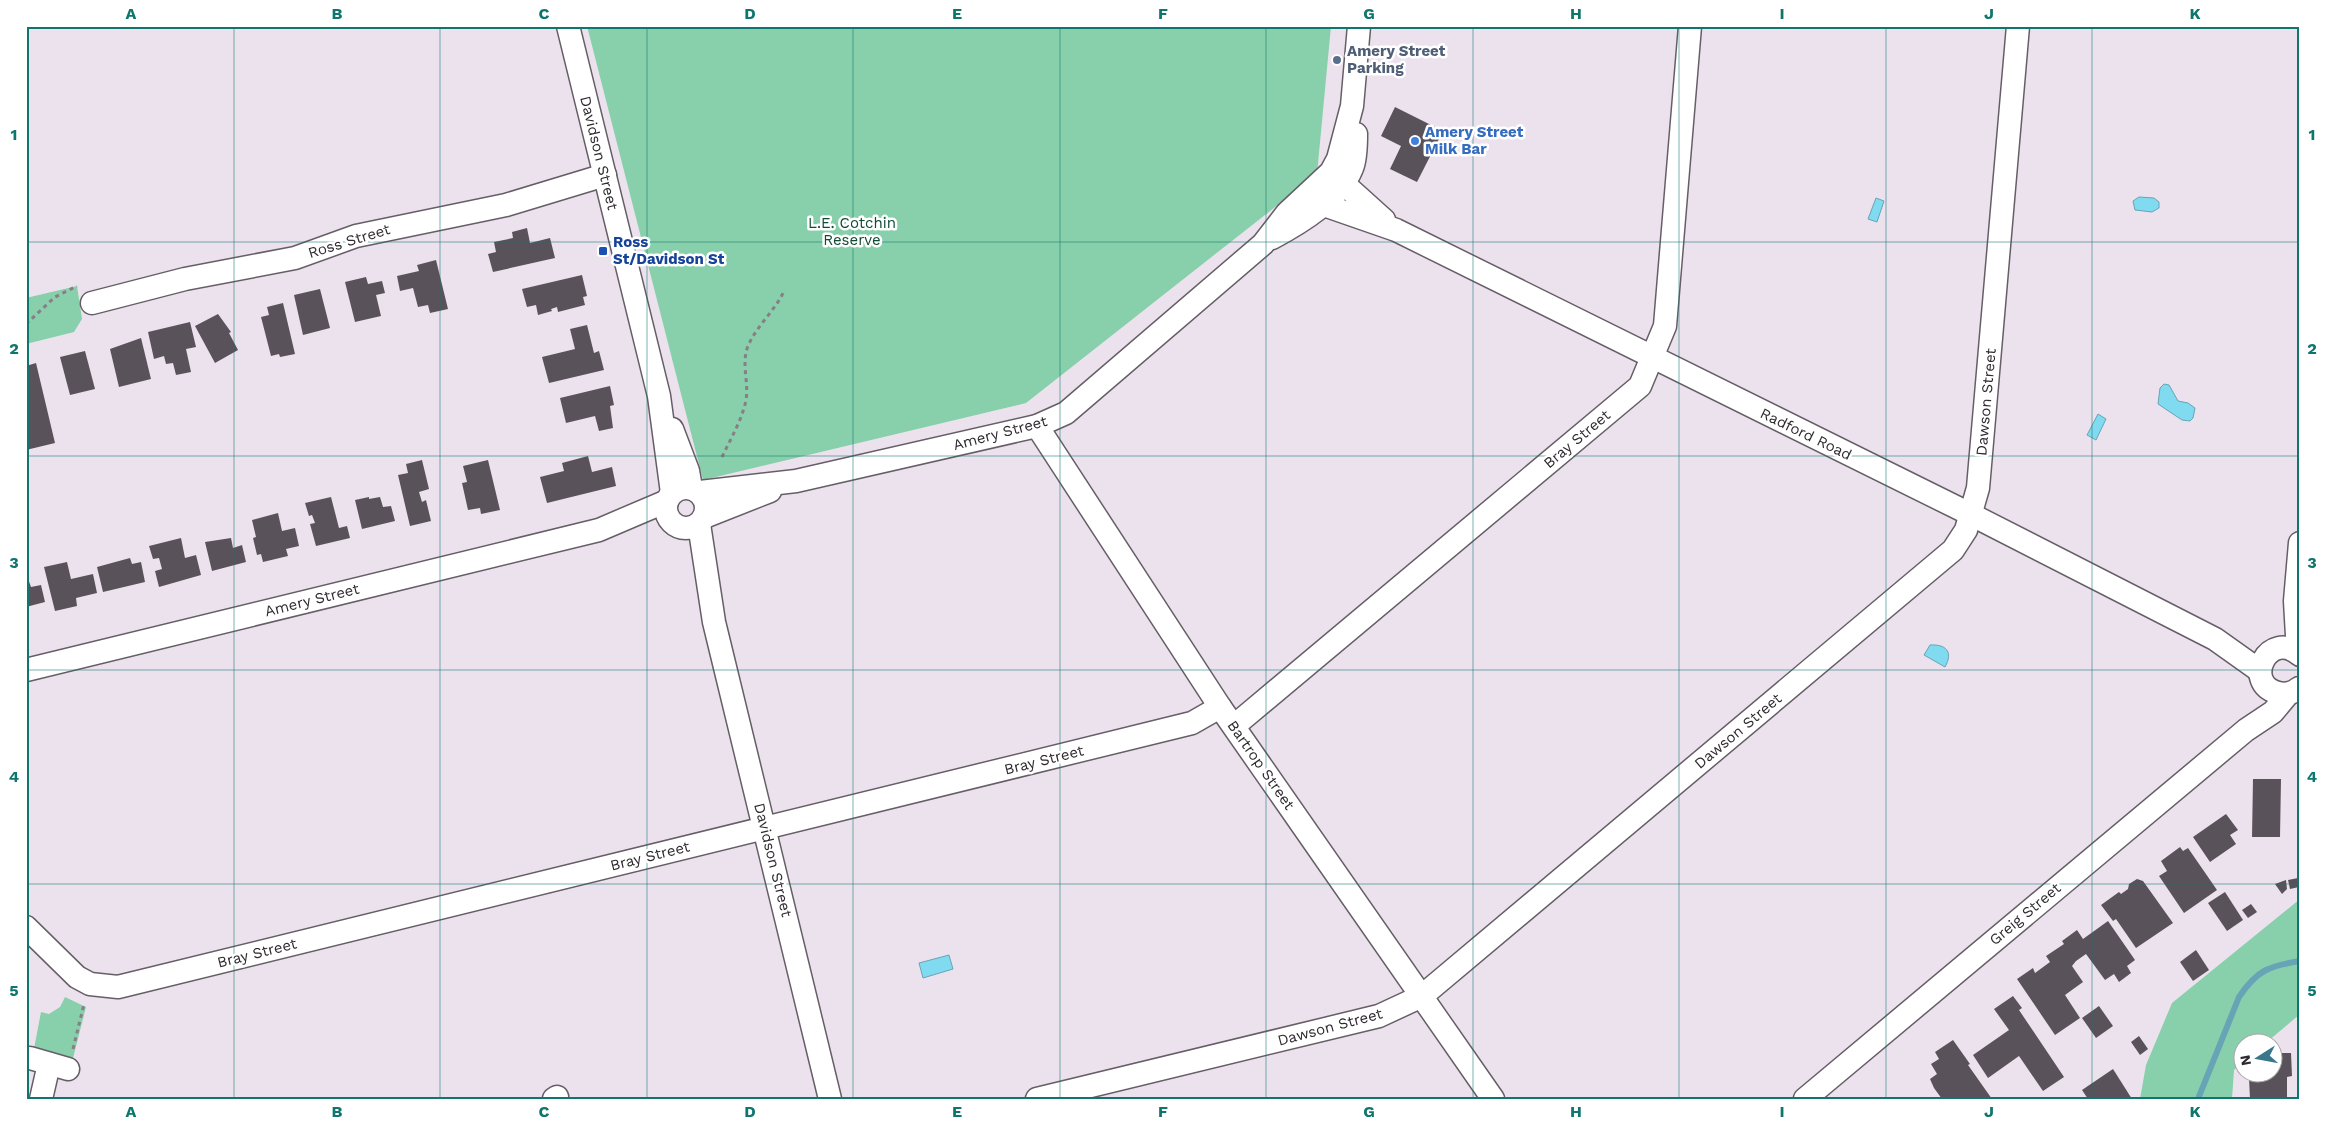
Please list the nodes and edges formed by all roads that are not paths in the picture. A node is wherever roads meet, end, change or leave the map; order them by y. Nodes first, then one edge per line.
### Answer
1 (568, 26) edge
2 (1359, 26) edge
3 (1690, 26) edge
4 (2018, 26) edge
5 (605, 175) junction
6 (1337, 178) junction
7 (1316, 200) junction
8 (1396, 230) junction
9 (92, 302) dead end
10 (1651, 358) junction
11 (1037, 426) junction
12 (796, 481) junction
13 (682, 494) junction
14 (1970, 514) junction
15 (689, 523) junction
16 (599, 530) junction
17 (2300, 543) edge
18 (2215, 639) junction
19 (2288, 651) edge
20 (26, 670) edge
21 (2263, 678) junction
22 (2296, 691) edge
23 (1220, 707) junction
24 (1234, 726) junction
25 (2246, 730) junction
26 (765, 828) junction
27 (26, 927) edge
28 (1422, 996) junction
29 (49, 1064) road end
30 (42, 1099) edge
31 (830, 1099) edge
32 (1037, 1099) edge
33 (1493, 1099) edge
34 (1805, 1099) edge

1 - 5 street, Davidson Street
2 - 6 street, Amery Street
3 - 10 street, Bray Street
4 - 14 street, Dawson Street
5 - 9 street, Ross Street
5 - 13 street, Davidson Street
6 - 7 street, Amery Street
6 - 8 street, Radford Road
7 - 8 street, Radford Road
7 - 11 street, Amery Street
8 - 10 street, Radford Road
10 - 14 street, Radford Road
10 - 24 street, Bray Street
11 - 12 street, Amery Street
11 - 23 street, Bartrop Street
12 - 13 street, Amery Street
12 - 15 street, Amery Street
13 - 15 street
13 - 15 street
13 - 16 street, Amery Street
14 - 18 street, Radford Road
14 - 28 street, Dawson Street
15 - 16 street, Amery Street
15 - 26 street, Davidson Street
16 - 20 street, Amery Street
17 - 19 street
18 - 19 street, Radford Road
18 - 21 street, Radford Road
19 - 21 street, Greig Street
21 - 22 street, Radford Road
21 - 25 street, Greig Street
22 - 25 street, Greig Street
23 - 24 street, Bartrop Street
23 - 26 street, Bray Street
24 - 28 street, Bartrop Street
25 - 34 street, Greig Street
26 - 27 street, Bray Street
26 - 31 street, Davidson Street
28 - 32 street, Dawson Street
28 - 33 street, Bartrop Street
29 - 30 street

